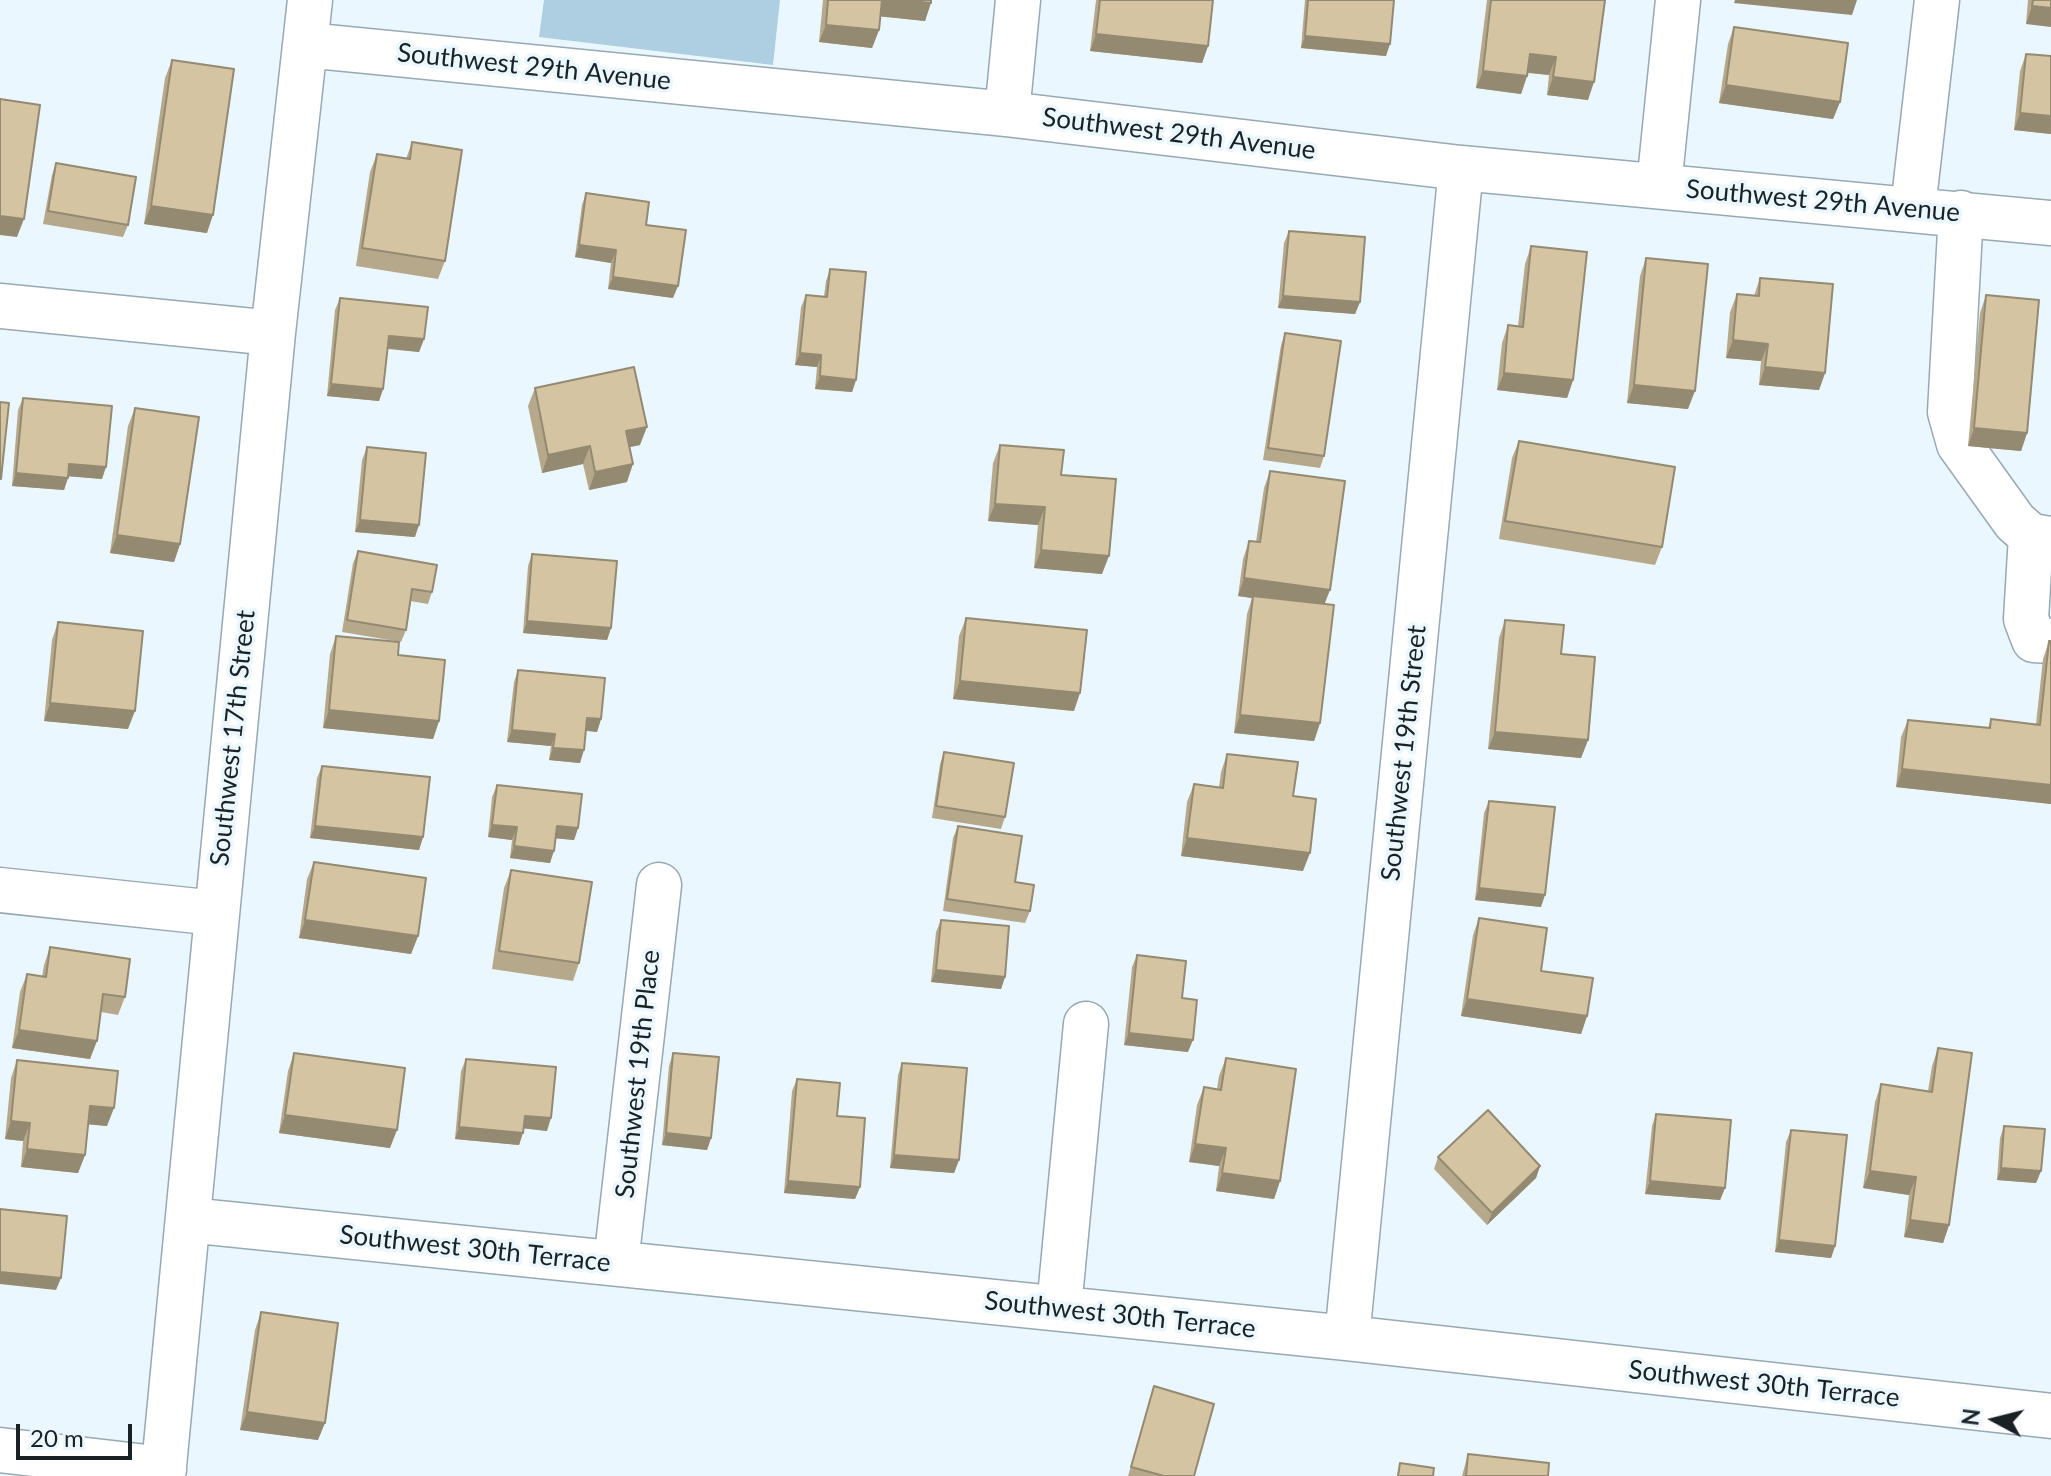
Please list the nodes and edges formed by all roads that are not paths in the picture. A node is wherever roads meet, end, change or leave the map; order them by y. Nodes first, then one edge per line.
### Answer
1 (310, 0) edge
2 (1018, 0) edge
3 (1678, 0) edge
4 (1937, 0) edge
5 (306, 45) junction
6 (1007, 114) junction
7 (1461, 168) junction
8 (1659, 186) junction
9 (1913, 208) junction
10 (1961, 213) junction
11 (2051, 223) edge
12 (0, 306) edge
13 (273, 333) junction
14 (2041, 538) edge
15 (2051, 641) edge
16 (659, 885) dead end
17 (0, 890) edge
18 (216, 913) junction
19 (1086, 1024) dead end
20 (188, 1220) junction
21 (616, 1263) junction
22 (1059, 1308) junction
23 (1347, 1338) junction
24 (2051, 1416) edge
25 (0, 1450) edge
26 (163, 1472) edge

1 - 5 street, Southwest 17th Street
2 - 6 street
3 - 8 street
4 - 9 street
5 - 6 street, Southwest 29th Avenue
5 - 13 street, Southwest 17th Street
6 - 7 street, Southwest 29th Avenue
7 - 8 street, Southwest 29th Avenue
7 - 23 street, Southwest 19th Street
8 - 9 street, Southwest 29th Avenue
9 - 10 street, Southwest 29th Avenue
10 - 11 street, Southwest 29th Avenue
10 - 14 street
12 - 13 street
13 - 18 street, Southwest 17th Street
14 - 15 street
16 - 21 street, Southwest 19th Place
17 - 18 street
18 - 20 street, Southwest 17th Street
19 - 22 street
20 - 21 street, Southwest 30th Terrace
20 - 26 street, Southwest 17th Street
21 - 22 street, Southwest 30th Terrace
22 - 23 street, Southwest 30th Terrace
23 - 24 street, Southwest 30th Terrace
25 - 26 street

